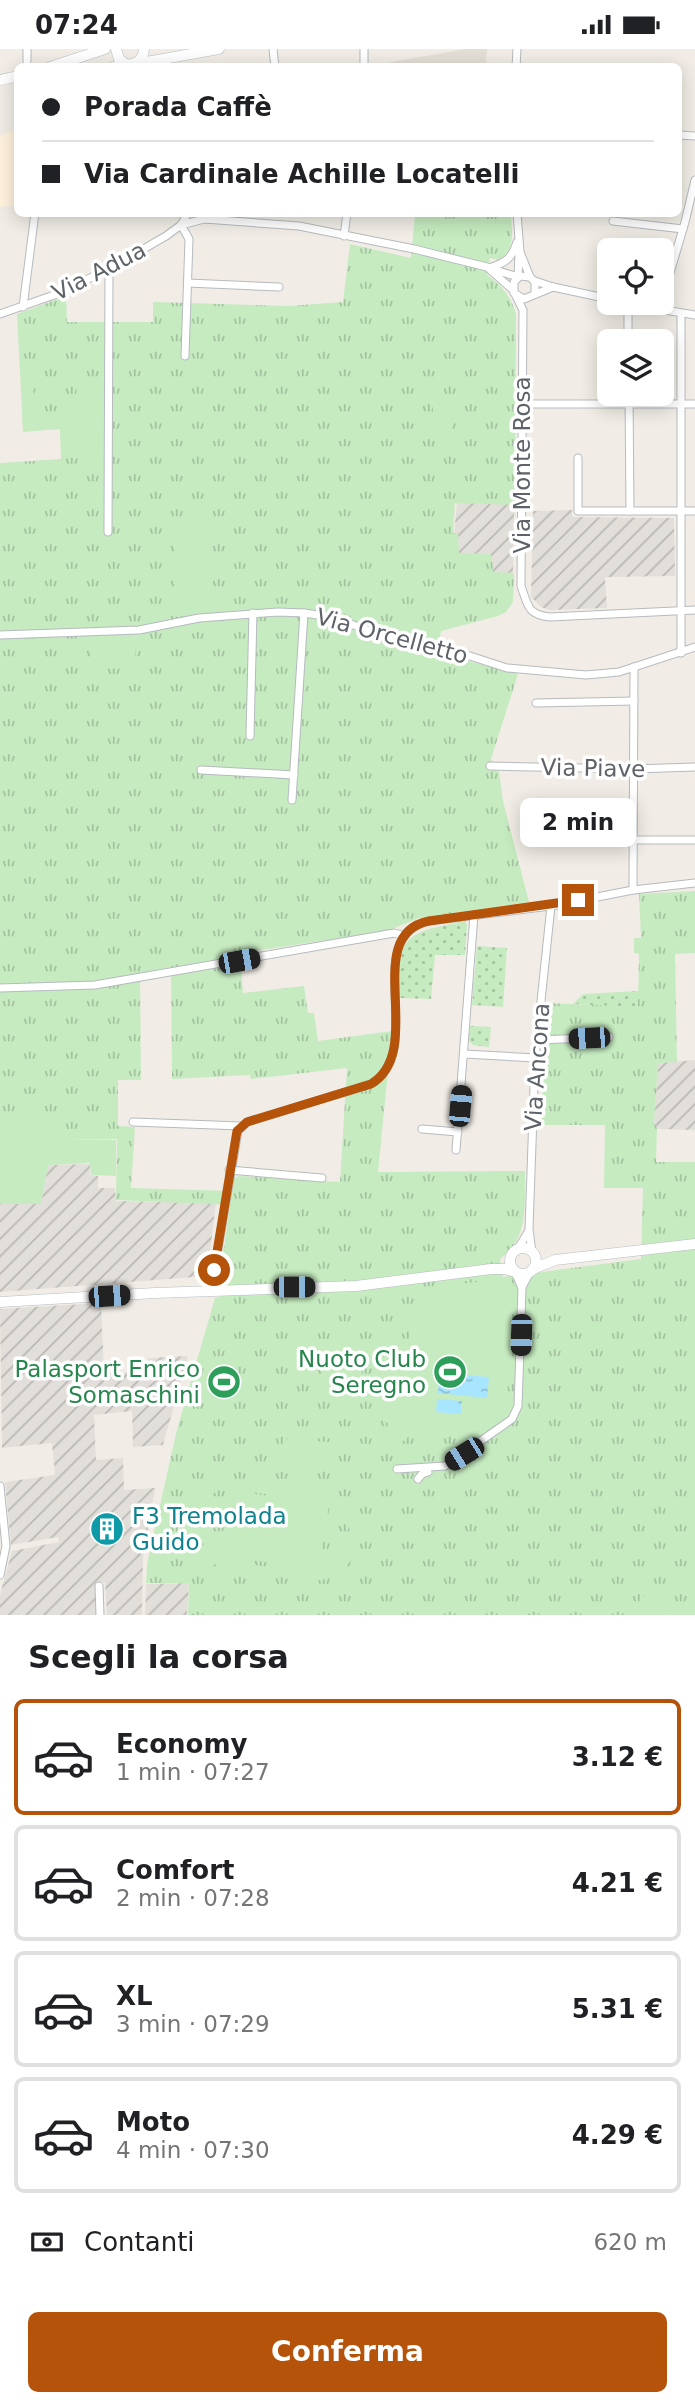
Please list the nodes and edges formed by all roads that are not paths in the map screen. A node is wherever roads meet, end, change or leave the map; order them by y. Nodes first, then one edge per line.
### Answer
1 (27, 49) edge
2 (105, 49) edge
3 (116, 49) edge
4 (219, 49) edge
5 (144, 50) edge
6 (89, 55) junction
7 (27, 61) dead end
8 (156, 62) edge
9 (63, 63) edge
10 (74, 63) edge
11 (129, 63) edge
12 (133, 63) edge
13 (695, 180) edge
14 (682, 202) edge
15 (690, 203) junction
16 (691, 213) edge
17 (34, 217) edge
18 (186, 217) edge
19 (346, 217) edge
20 (517, 217) edge
21 (612, 221) dead end
22 (181, 225) junction
23 (683, 229) junction
24 (519, 233) junction
25 (344, 236) junction
26 (520, 252) junction
27 (674, 258) edge
28 (489, 268) junction
29 (109, 269) junction
30 (518, 277) junction
31 (532, 279) junction
32 (188, 283) junction
33 (279, 287) dead end
34 (553, 287) junction
35 (514, 293) junction
36 (533, 295) junction
37 (597, 296) edge
38 (23, 307) junction
39 (523, 310) junction
40 (674, 311) edge
41 (0, 314) edge
42 (681, 314) junction
43 (695, 315) edge
44 (185, 356) dead end
45 (523, 404) junction
46 (674, 404) edge
47 (680, 404) junction
48 (695, 404) edge
49 (597, 405) edge
50 (629, 406) edge
51 (578, 458) dead end
52 (630, 511) junction
53 (695, 511) edge
54 (680, 512) junction
55 (108, 532) dead end
56 (695, 610) edge
57 (681, 611) junction
58 (253, 613) junction
59 (304, 613) junction
60 (0, 635) edge
61 (695, 647) edge
62 (681, 653) junction
63 (634, 667) junction
64 (635, 701) junction
65 (536, 703) dead end
66 (250, 736) dead end
67 (490, 767) dead end
68 (695, 767) edge
69 (632, 769) junction
70 (201, 770) dead end
71 (294, 775) junction
72 (292, 800) dead end
73 (633, 839) junction
74 (533, 840) dead end
75 (695, 840) edge
76 (695, 883) edge
77 (633, 890) junction
78 (551, 905) junction
79 (474, 915) junction
80 (405, 936) junction
81 (0, 988) edge
82 (609, 1037) dead end
83 (538, 1040) junction
84 (464, 1054) junction
85 (536, 1058) junction
86 (133, 1122) dead end
87 (241, 1126) junction
88 (422, 1129) dead end
89 (458, 1132) junction
90 (456, 1150) dead end
91 (229, 1170) junction
92 (322, 1178) dead end
93 (529, 1229) junction
94 (695, 1244) edge
95 (515, 1252) junction
96 (534, 1254) junction
97 (555, 1260) junction
98 (491, 1269) junction
99 (532, 1271) junction
100 (515, 1272) junction
101 (522, 1288) junction
102 (213, 1290) junction
103 (0, 1302) edge
104 (439, 1468) junction
105 (397, 1469) dead end
106 (418, 1479) dead end
107 (0, 1486) edge
108 (0, 1575) edge
109 (99, 1586) dead end
110 (100, 1615) edge

1 - 7 street
2 - 6 street
3 - 11 street
4 - 8 street
5 - 8 street
5 - 12 street
6 - 9 street
6 - 10 street
13 - 15 street
14 - 15 street
15 - 16 street
16 - 23 street
17 - 38 street
18 - 22 street, Via Adua
19 - 25 street
20 - 24 street
21 - 23 street
22 - 25 street
22 - 29 street, Via Adua
22 - 32 street
23 - 27 street
24 - 26 street
24 - 28 street
25 - 28 street
26 - 30 street
26 - 31 street
28 - 30 street
28 - 35 street, Via Monte Rosa
29 - 38 street, Via Adua
29 - 55 street
30 - 31 street
30 - 35 street
31 - 34 street
31 - 36 street
32 - 33 street
32 - 44 street
34 - 36 street
34 - 37 street
35 - 36 street
35 - 39 street, Via Monte Rosa
36 - 39 street
38 - 41 street, Via Adua
39 - 45 street, Via Monte Rosa
40 - 42 street
42 - 43 street
42 - 47 street
45 - 49 street
45 - 57 street, Via Monte Rosa
46 - 47 street
47 - 48 street
47 - 54 street
50 - 52 street
51 - 52 street
52 - 54 street
53 - 54 street
54 - 57 street
56 - 57 street
57 - 62 street
58 - 59 street, Via Orcelletto
58 - 60 street, Via Orcelletto
58 - 66 street
59 - 63 street, Via Orcelletto
59 - 71 street
61 - 62 street, Via Orcelletto
62 - 63 street, Via Orcelletto
63 - 64 street
64 - 65 street
64 - 69 street
67 - 69 street, Via Piave
68 - 69 street, Via Piave
69 - 73 street
70 - 71 street
71 - 72 street
73 - 74 street
73 - 75 street
73 - 77 street
76 - 77 street
77 - 78 street
78 - 79 street
78 - 83 street, Via Ancona
79 - 80 street
79 - 84 street
80 - 81 street
80 - 87 street
82 - 83 street
83 - 85 street, Via Ancona
84 - 85 street
84 - 89 street
85 - 93 street, Via Ancona
86 - 87 street
87 - 91 street
88 - 89 street
89 - 90 street
91 - 92 street
91 - 102 street
93 - 95 street, Via Ancona
93 - 96 street, Via Ancona
94 - 97 street
95 - 96 street
95 - 98 street
95 - 100 street
96 - 97 street
96 - 99 street
97 - 99 street
98 - 100 street
98 - 102 street
99 - 100 street
99 - 101 street
100 - 101 street
101 - 104 street
102 - 103 street
104 - 105 street
104 - 106 street
107 - 108 street
109 - 110 street

